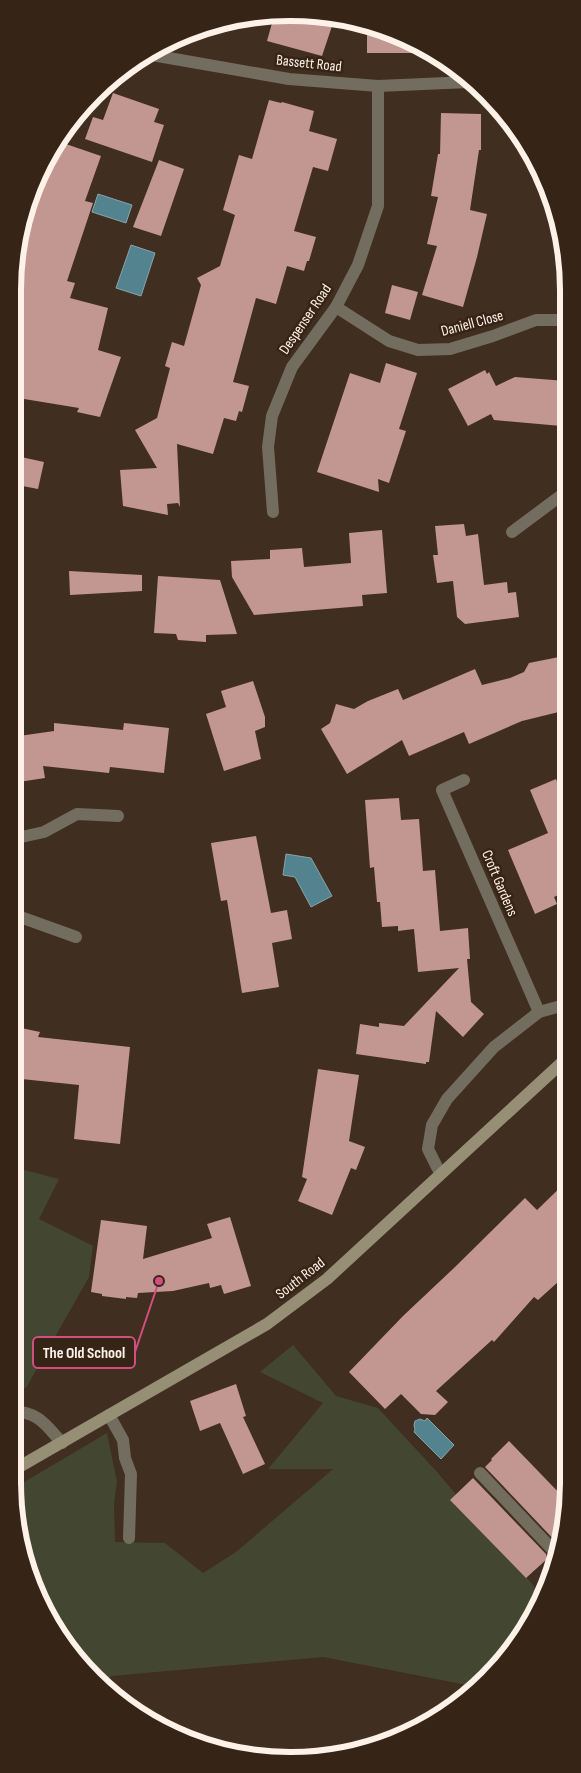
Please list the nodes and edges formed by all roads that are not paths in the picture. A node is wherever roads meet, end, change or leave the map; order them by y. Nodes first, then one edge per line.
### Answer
1 (158, 56) edge
2 (461, 82) edge
3 (378, 86) junction
4 (336, 308) junction
5 (560, 320) edge
6 (560, 496) edge
7 (273, 512) dead end
8 (512, 532) dead end
9 (464, 780) dead end
10 (118, 816) dead end
11 (21, 837) edge
12 (21, 917) edge
13 (76, 937) dead end
14 (560, 1006) edge
15 (539, 1012) junction
16 (560, 1064) edge
17 (440, 1173) junction
18 (21, 1411) edge
19 (109, 1415) junction
20 (62, 1443) junction
21 (21, 1466) edge
22 (480, 1472) dead end
23 (129, 1538) dead end
24 (552, 1548) edge

1 - 3 street, Bassett Road
2 - 3 street, Bassett Road
3 - 4 street, Despenser Road
4 - 5 street, Daniell Close
4 - 7 street, Despenser Road
6 - 8 street
9 - 15 street, Croft Gardens
10 - 11 street
12 - 13 street
14 - 15 street
15 - 17 street
16 - 17 main road, South Road
17 - 19 main road, South Road
18 - 20 street
19 - 20 main road, South Road
19 - 23 street
20 - 21 main road, South Road
22 - 24 street

